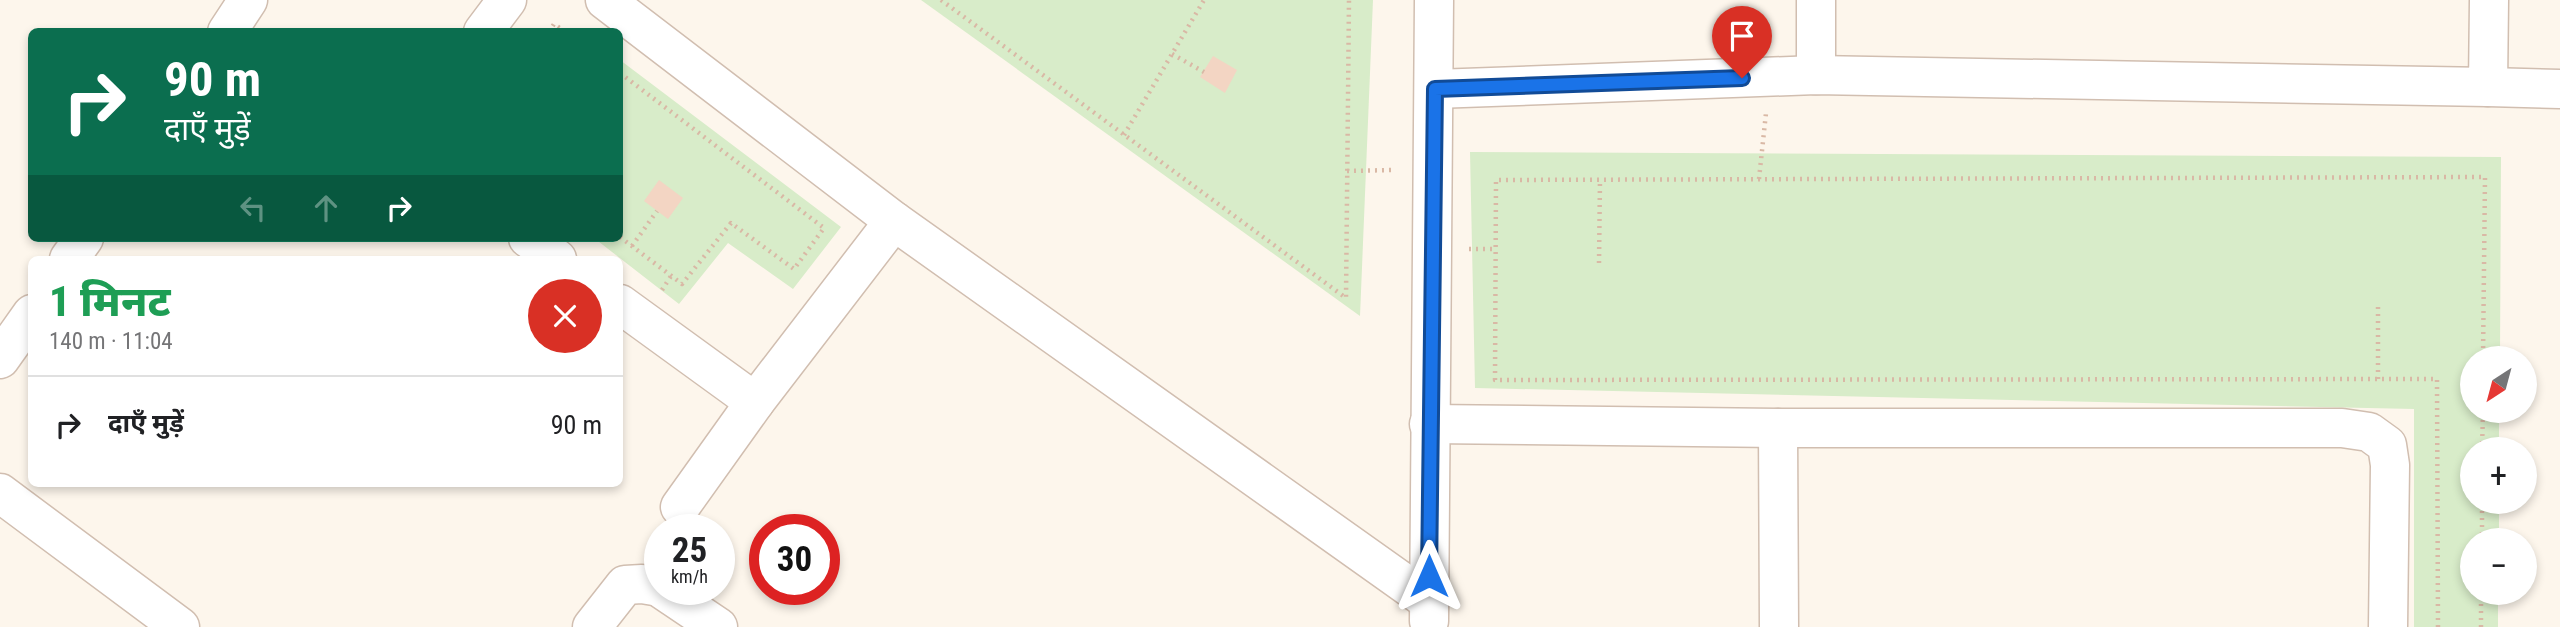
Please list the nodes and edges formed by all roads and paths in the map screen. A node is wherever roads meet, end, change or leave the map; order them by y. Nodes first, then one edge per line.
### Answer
1 (248, 0) edge
2 (507, 0) edge
3 (605, 0) edge
4 (941, 0) edge
5 (1204, 0) edge
6 (1349, 0) edge
7 (1434, 0) edge
8 (1815, 0) edge
9 (2489, 0) edge
10 (229, 28) edge
11 (486, 28) edge
12 (1172, 54) junction
13 (1204, 72) dead end
14 (623, 75) edge
15 (1816, 75) junction
16 (1770, 77) junction
17 (2488, 87) junction
18 (1435, 89) junction
19 (2560, 89) edge
20 (1124, 135) junction
21 (1433, 170) junction
22 (1347, 171) junction
23 (1600, 179) junction
24 (1759, 179) junction
25 (657, 211) dead end
26 (894, 221) junction
27 (623, 239) edge
28 (534, 242) edge
29 (632, 246) junction
30 (553, 256) edge
31 (1599, 263) dead end
32 (2378, 304) dead end
33 (623, 306) edge
34 (28, 320) edge
35 (2483, 346) edge
36 (0, 359) edge
37 (2378, 379) dead end
38 (1494, 380) dead end
39 (755, 402) junction
40 (1429, 424) junction
41 (1778, 428) junction
42 (0, 493) edge
43 (680, 507) dead end
44 (644, 584) edge
45 (686, 605) edge
46 (2481, 605) edge
47 (1429, 614) edge
48 (180, 627) edge
49 (592, 627) edge
50 (718, 627) edge
51 (1779, 627) edge
52 (2388, 627) edge
53 (2481, 627) edge

1 - 10 street
2 - 11 street
3 - 26 street
4 - 20 path
5 - 12 path
6 - 22 path
7 - 18 street
8 - 15 street
9 - 17 street
12 - 13 path
12 - 20 path
14 - 29 path
15 - 16 street
15 - 17 street
16 - 18 street
16 - 24 path
17 - 19 street
18 - 21 street
20 - 22 path
21 - 22 path
21 - 40 street
23 - 24 path
23 - 31 path
23 - 38 path
24 - 35 path
25 - 29 path
26 - 39 street
26 - 47 street
27 - 29 path
28 - 30 street
32 - 37 path
33 - 39 street
34 - 36 street
39 - 43 street
40 - 41 street
40 - 47 street
41 - 51 street
41 - 52 street
42 - 48 street
44 - 49 street
45 - 50 street
46 - 53 path

